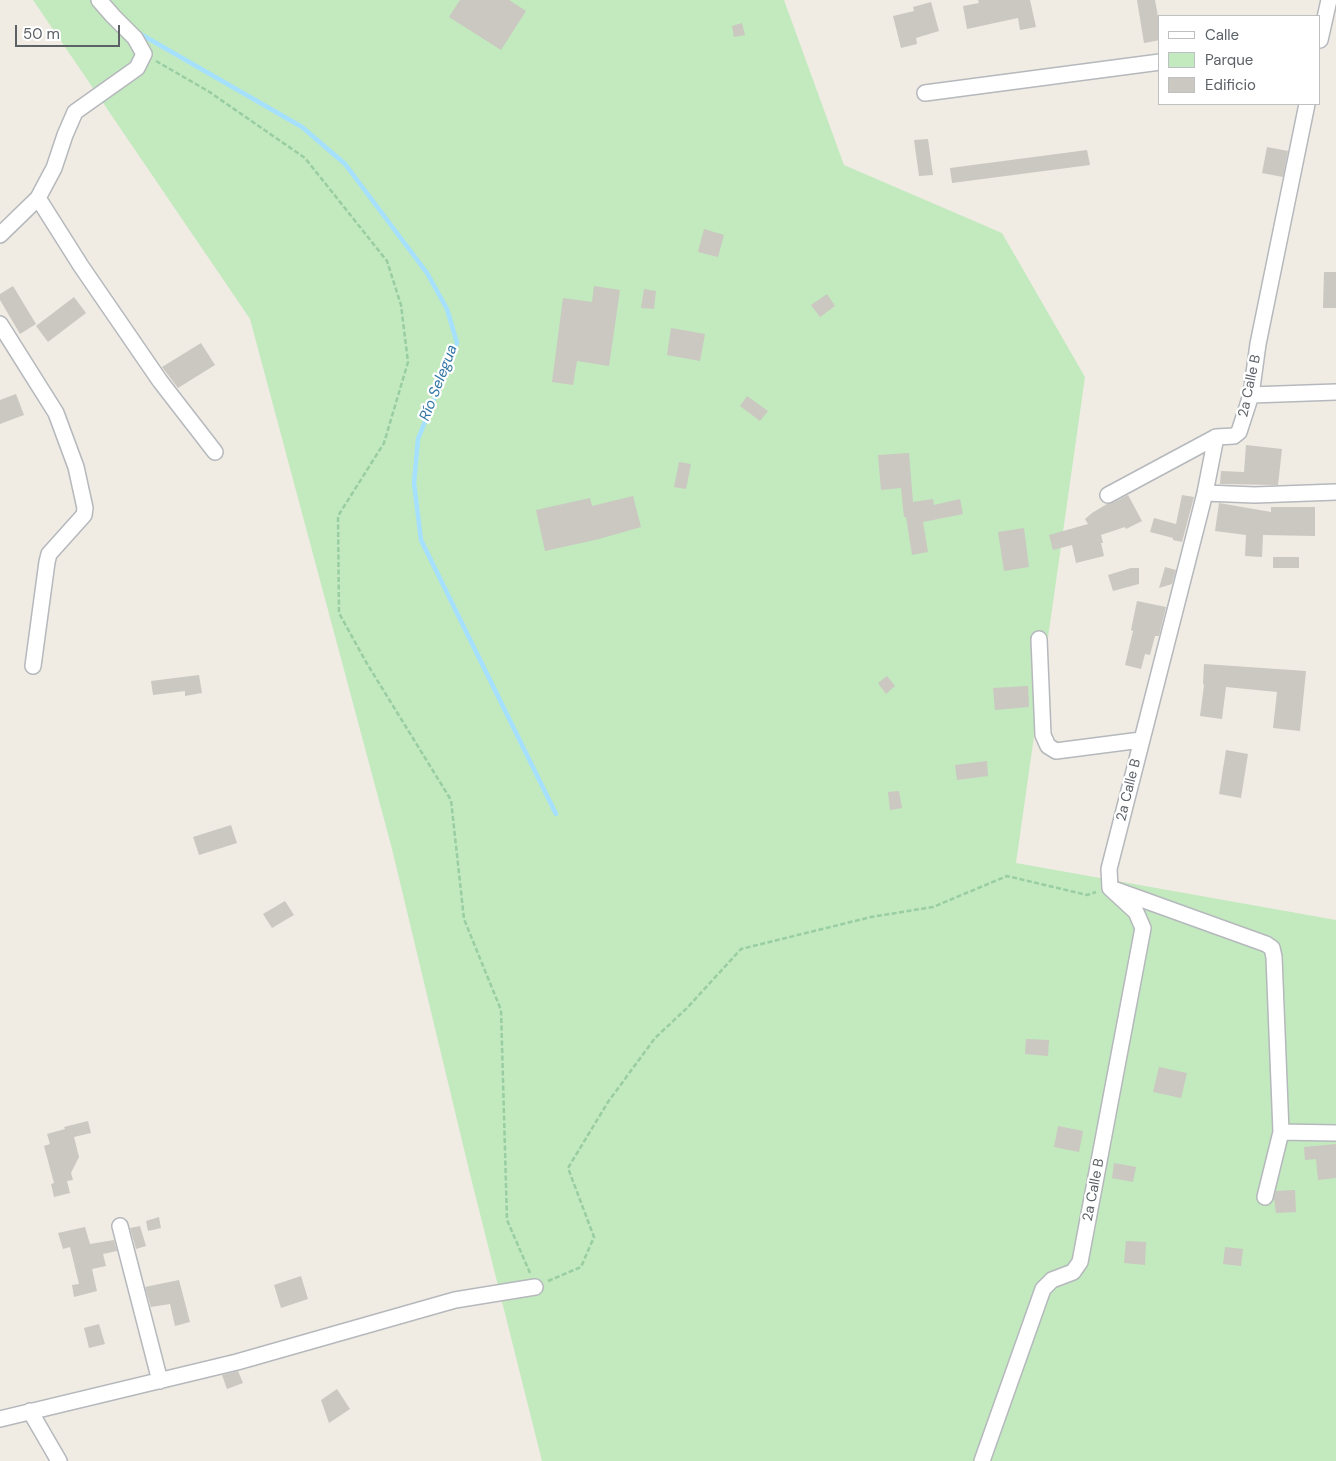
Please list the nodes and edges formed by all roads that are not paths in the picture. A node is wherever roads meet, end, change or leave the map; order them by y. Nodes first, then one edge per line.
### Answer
1 (99, 0) edge
2 (1329, 0) edge
3 (1321, 36) edge
4 (1158, 62) edge
5 (925, 93) dead end
6 (1307, 105) edge
7 (38, 198) junction
8 (0, 235) edge
9 (0, 324) edge
10 (1336, 392) edge
11 (1251, 396) junction
12 (1216, 437) junction
13 (215, 452) dead end
14 (1336, 492) edge
15 (1205, 493) junction
16 (1108, 494) dead end
17 (1039, 639) dead end
18 (33, 666) dead end
19 (1141, 740) junction
20 (1110, 888) junction
21 (1281, 1132) junction
22 (1336, 1134) edge
23 (1266, 1197) dead end
24 (120, 1226) dead end
25 (535, 1287) road end
26 (160, 1381) junction
27 (30, 1411) junction
28 (0, 1419) edge
29 (59, 1461) edge
30 (982, 1461) edge

1 - 7 street
2 - 3 street
4 - 5 street
6 - 11 street, 2a Calle B
7 - 8 street
7 - 13 street
9 - 18 street
10 - 11 street
11 - 12 street, 2a Calle B
12 - 15 street, 2a Calle B
12 - 16 street
14 - 15 street
15 - 19 street, 2a Calle B
17 - 19 street
19 - 20 street, 2a Calle B
20 - 21 street
20 - 30 street, 2a Calle B
21 - 22 street
21 - 23 street
24 - 26 street
25 - 26 street
26 - 27 street
27 - 28 street
27 - 29 street

